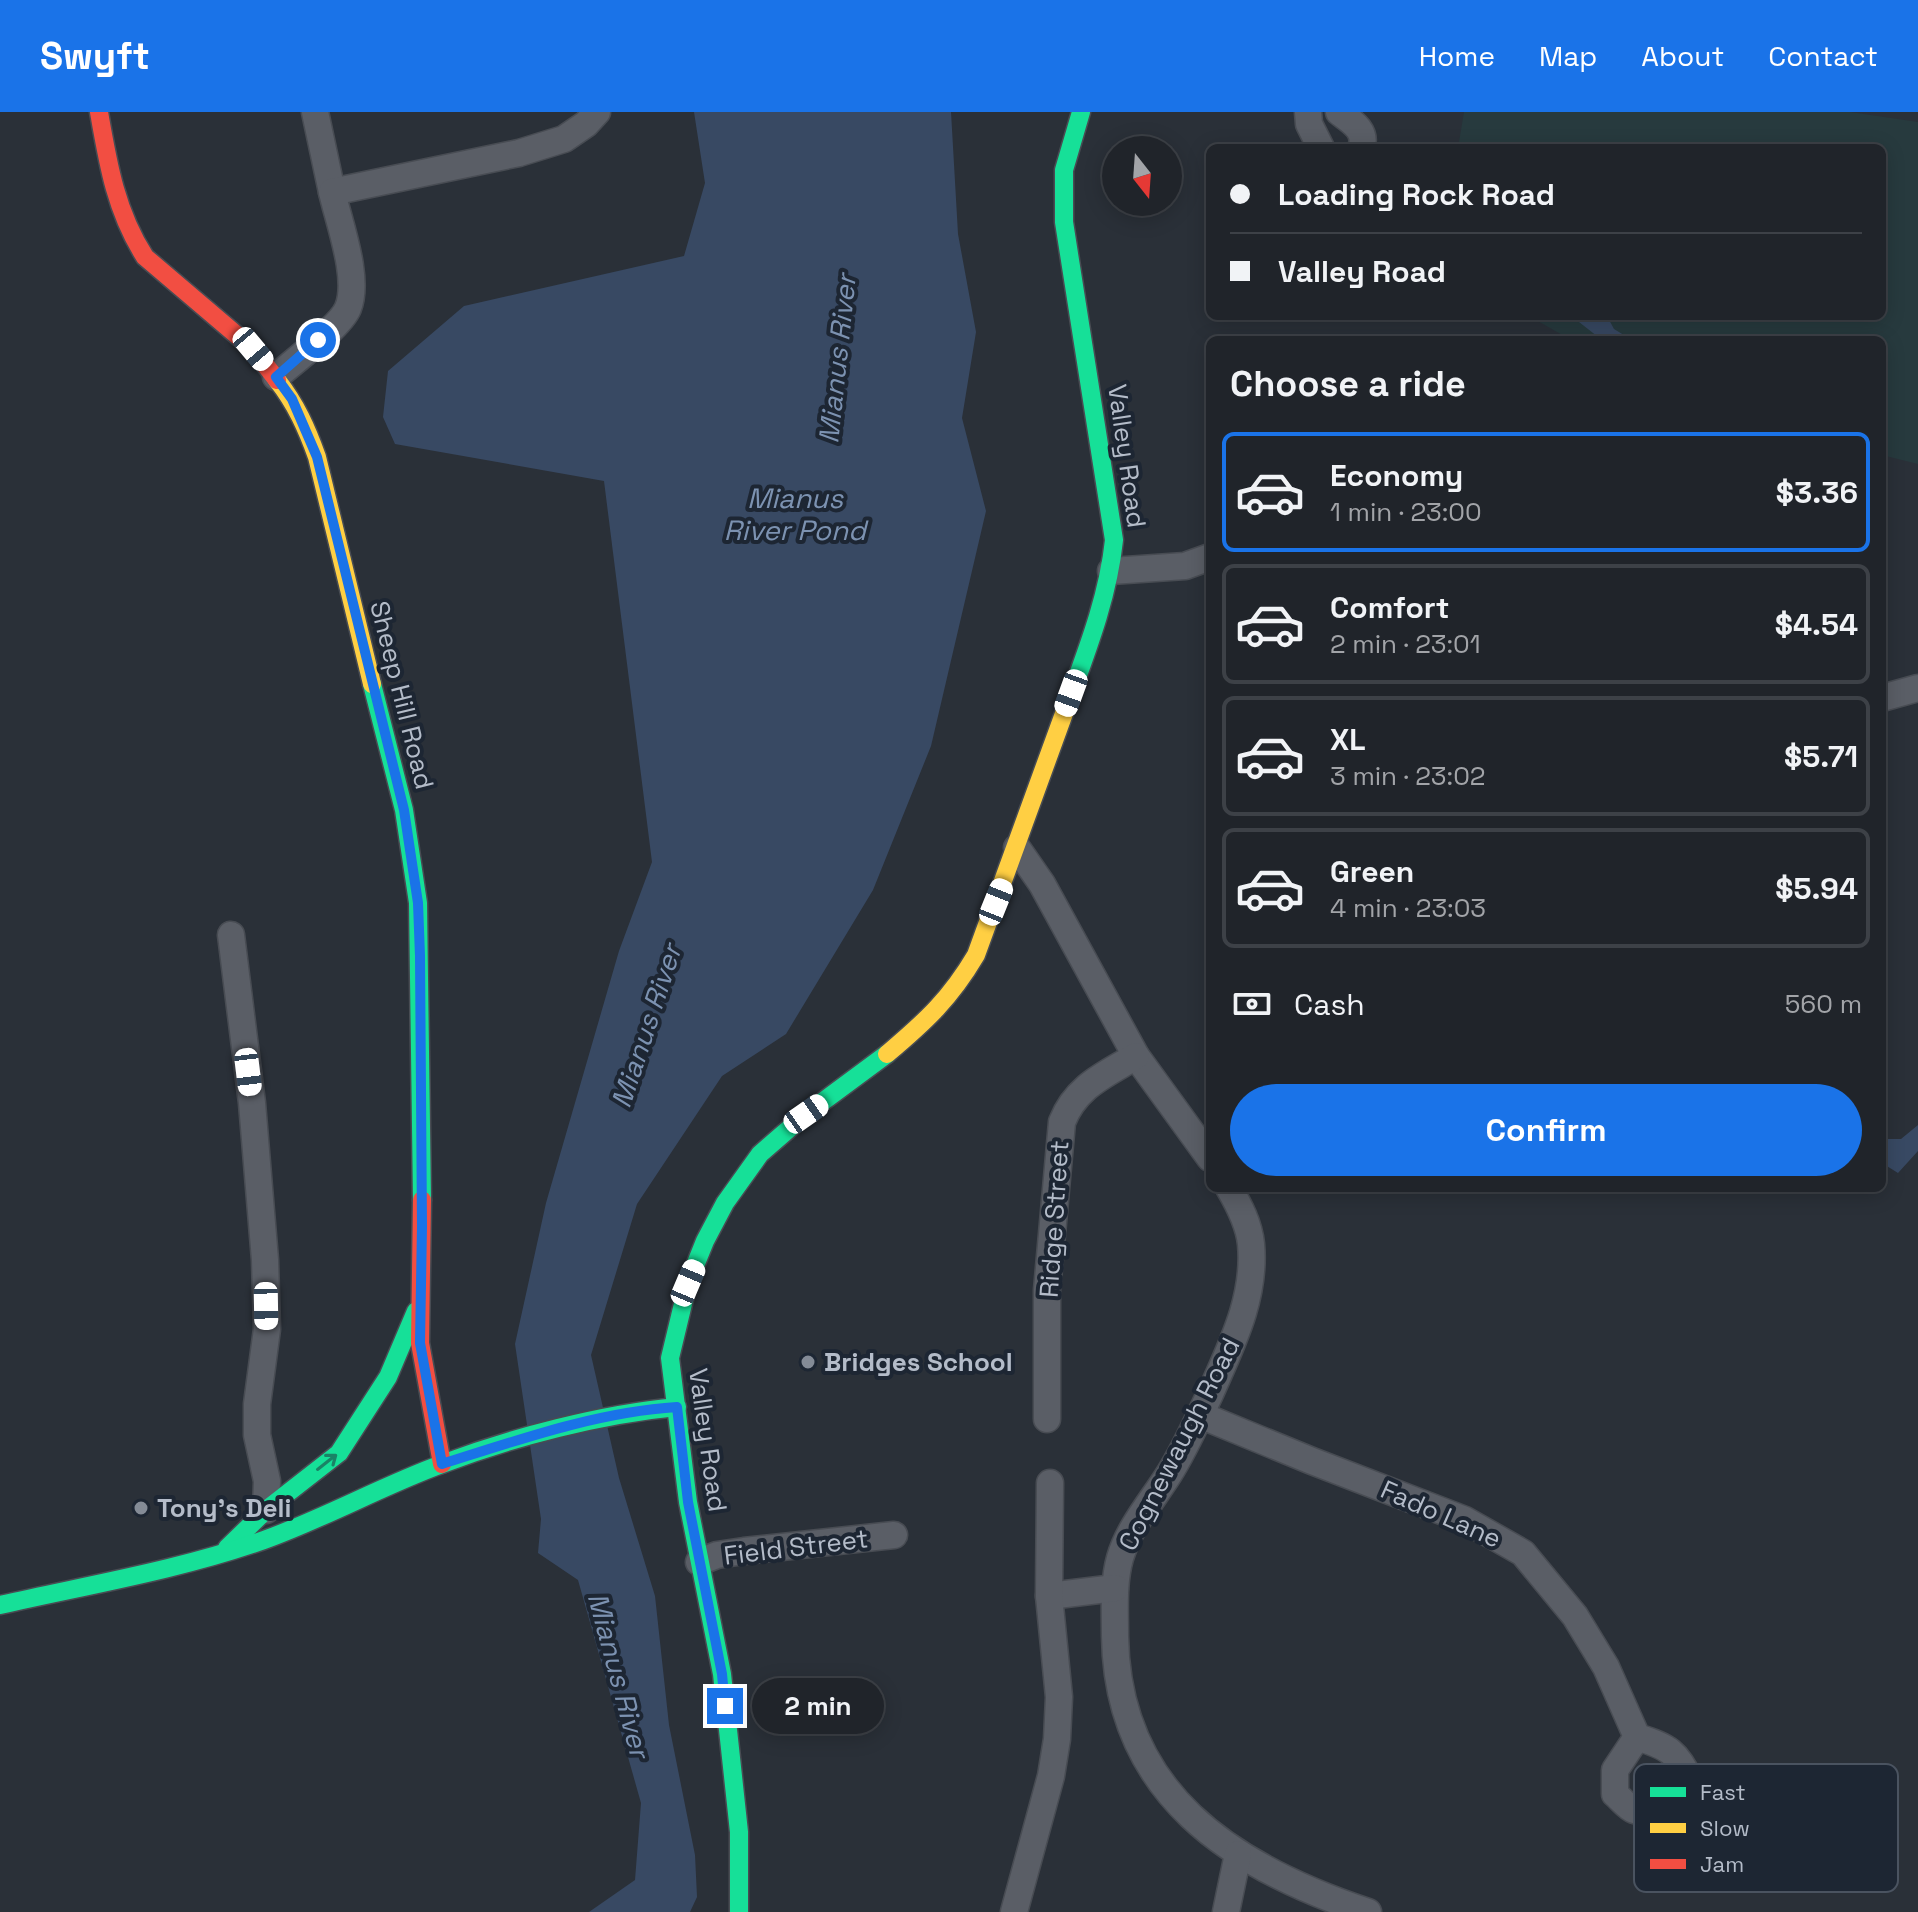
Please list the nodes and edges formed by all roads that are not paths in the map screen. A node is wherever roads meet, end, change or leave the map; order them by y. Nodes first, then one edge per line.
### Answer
1 (99, 112) edge
2 (315, 112) edge
3 (597, 112) edge
4 (1081, 112) edge
5 (1308, 112) edge
6 (1339, 112) edge
7 (1319, 144) edge
8 (1363, 144) edge
9 (332, 192) junction
10 (276, 377) junction
11 (1206, 558) edge
12 (1111, 571) junction
13 (1918, 688) edge
14 (1886, 697) edge
15 (1017, 848) junction
16 (231, 935) dead end
17 (1136, 1056) junction
18 (1206, 1152) edge
19 (1231, 1192) edge
20 (421, 1299) junction
21 (677, 1407) junction
22 (1200, 1415) junction
23 (1047, 1419) dead end
24 (442, 1464) junction
25 (1050, 1483) dead end
26 (266, 1510) junction
27 (894, 1535) dead end
28 (224, 1550) junction
29 (699, 1562) junction
30 (1115, 1588) junction
31 (1049, 1596) junction
32 (0, 1605) edge
33 (1637, 1737) dead end
34 (1238, 1854) junction
35 (739, 1912) edge
36 (1014, 1912) edge
37 (1226, 1912) edge
38 (1368, 1912) edge

1 - 10 street, Sheep Hill Road
2 - 9 street
3 - 9 street
4 - 12 street, Valley Road
5 - 7 street
6 - 8 street
9 - 10 street
10 - 20 street, Sheep Hill Road
11 - 12 street
12 - 15 street, Valley Road
13 - 14 street
15 - 17 street
15 - 21 street, Valley Road
16 - 26 street
17 - 18 street
17 - 23 street, Ridge Street
19 - 22 street, Cognewaugh Road
20 - 24 street, Sheep Hill Road
26 -> 20 street
21 - 24 street
21 - 29 street, Valley Road
22 - 30 street, Cognewaugh Road
22 - 33 street, Fado Lane
24 - 28 street
25 - 31 street
26 - 28 street
27 - 29 street, Field Street
28 - 32 street
29 - 35 street, Valley Road
30 - 31 street
30 - 34 street, Cognewaugh Road
31 - 36 street
34 - 37 street
34 - 38 street, Cognewaugh Road

